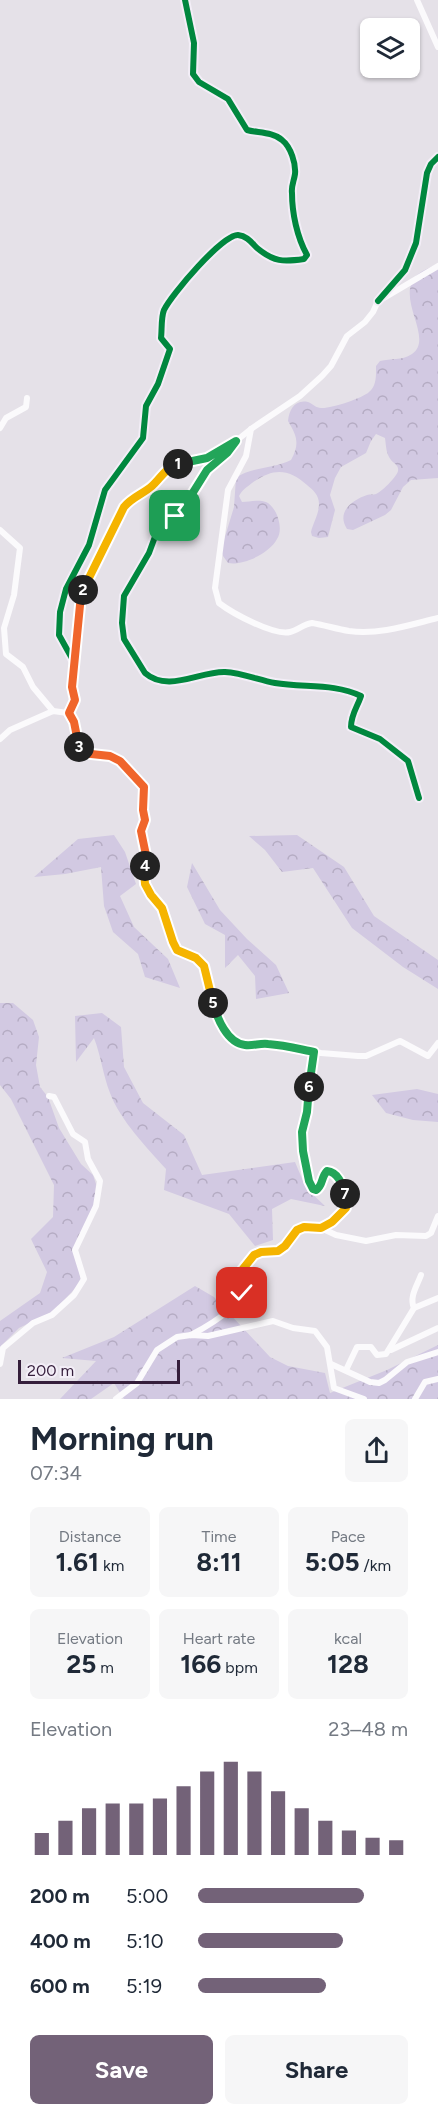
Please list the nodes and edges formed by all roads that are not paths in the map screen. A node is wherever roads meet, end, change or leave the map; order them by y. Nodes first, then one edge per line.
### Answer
1 (185, 0) edge
2 (417, 0) edge
3 (438, 48) edge
4 (438, 157) edge
5 (438, 266) edge
6 (378, 301) junction
7 (27, 398) dead end
8 (0, 428) edge
9 (251, 429) junction
10 (236, 441) junction
11 (0, 530) edge
12 (438, 618) edge
13 (74, 662) junction
14 (53, 711) junction
15 (69, 713) junction
16 (0, 739) edge
17 (419, 798) dead end
18 (438, 1043) edge
19 (314, 1052) junction
20 (49, 1096) dead end
21 (438, 1216) edge
22 (321, 1228) junction
23 (422, 1275) dead end
24 (438, 1298) edge
25 (414, 1308) junction
26 (438, 1328) edge
27 (191, 1335) junction
28 (390, 1350) junction
29 (438, 1353) edge
30 (0, 1364) edge
31 (331, 1364) junction
32 (346, 1370) junction
33 (438, 1379) edge
34 (116, 1399) edge
35 (364, 1399) edge
36 (415, 1399) edge

1 - 13 street
2 - 3 street
4 - 6 street
5 - 6 street
6 - 9 street
7 - 8 street
9 - 10 street
9 - 12 street
10 - 13 street
10 - 17 street
11 - 14 street
13 - 15 street
14 - 15 street
14 - 16 street
15 - 19 street
18 - 19 street
19 - 22 street
20 - 30 street
21 - 22 street
22 - 27 street
23 - 25 street
24 - 25 street
25 - 28 street
26 - 28 street
27 - 31 street
27 - 34 street
28 - 32 street
29 - 32 street
31 - 32 street
31 - 35 street
33 - 36 street

